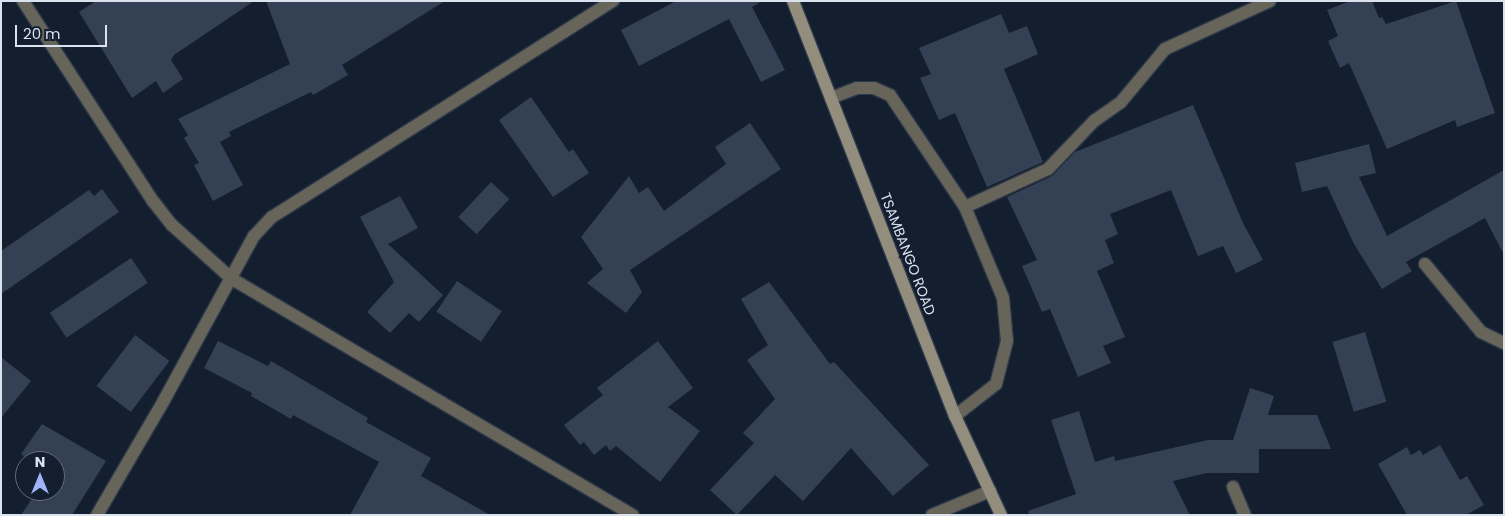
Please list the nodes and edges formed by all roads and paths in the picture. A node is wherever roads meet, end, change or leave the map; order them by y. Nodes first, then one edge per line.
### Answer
1 (23, 1) edge
2 (613, 1) edge
3 (793, 1) edge
4 (1270, 1) edge
5 (831, 98) junction
6 (965, 207) junction
7 (1425, 264) dead end
8 (232, 279) junction
9 (1504, 343) edge
10 (955, 416) junction
11 (1233, 487) dead end
12 (990, 491) junction
13 (97, 515) edge
14 (633, 515) edge
15 (932, 515) edge
16 (1001, 515) edge
17 (1246, 515) edge

1 - 8 street
2 - 8 street
3 - 5 street, TSAMBANGO ROAD
4 - 6 street
5 - 6 street
5 - 10 street, TSAMBANGO ROAD
6 - 10 street
7 - 9 street
8 - 13 street
8 - 14 street
10 - 12 street, TSAMBANGO ROAD
11 - 17 street
12 - 15 street
12 - 16 street, TSAMBANGO ROAD

